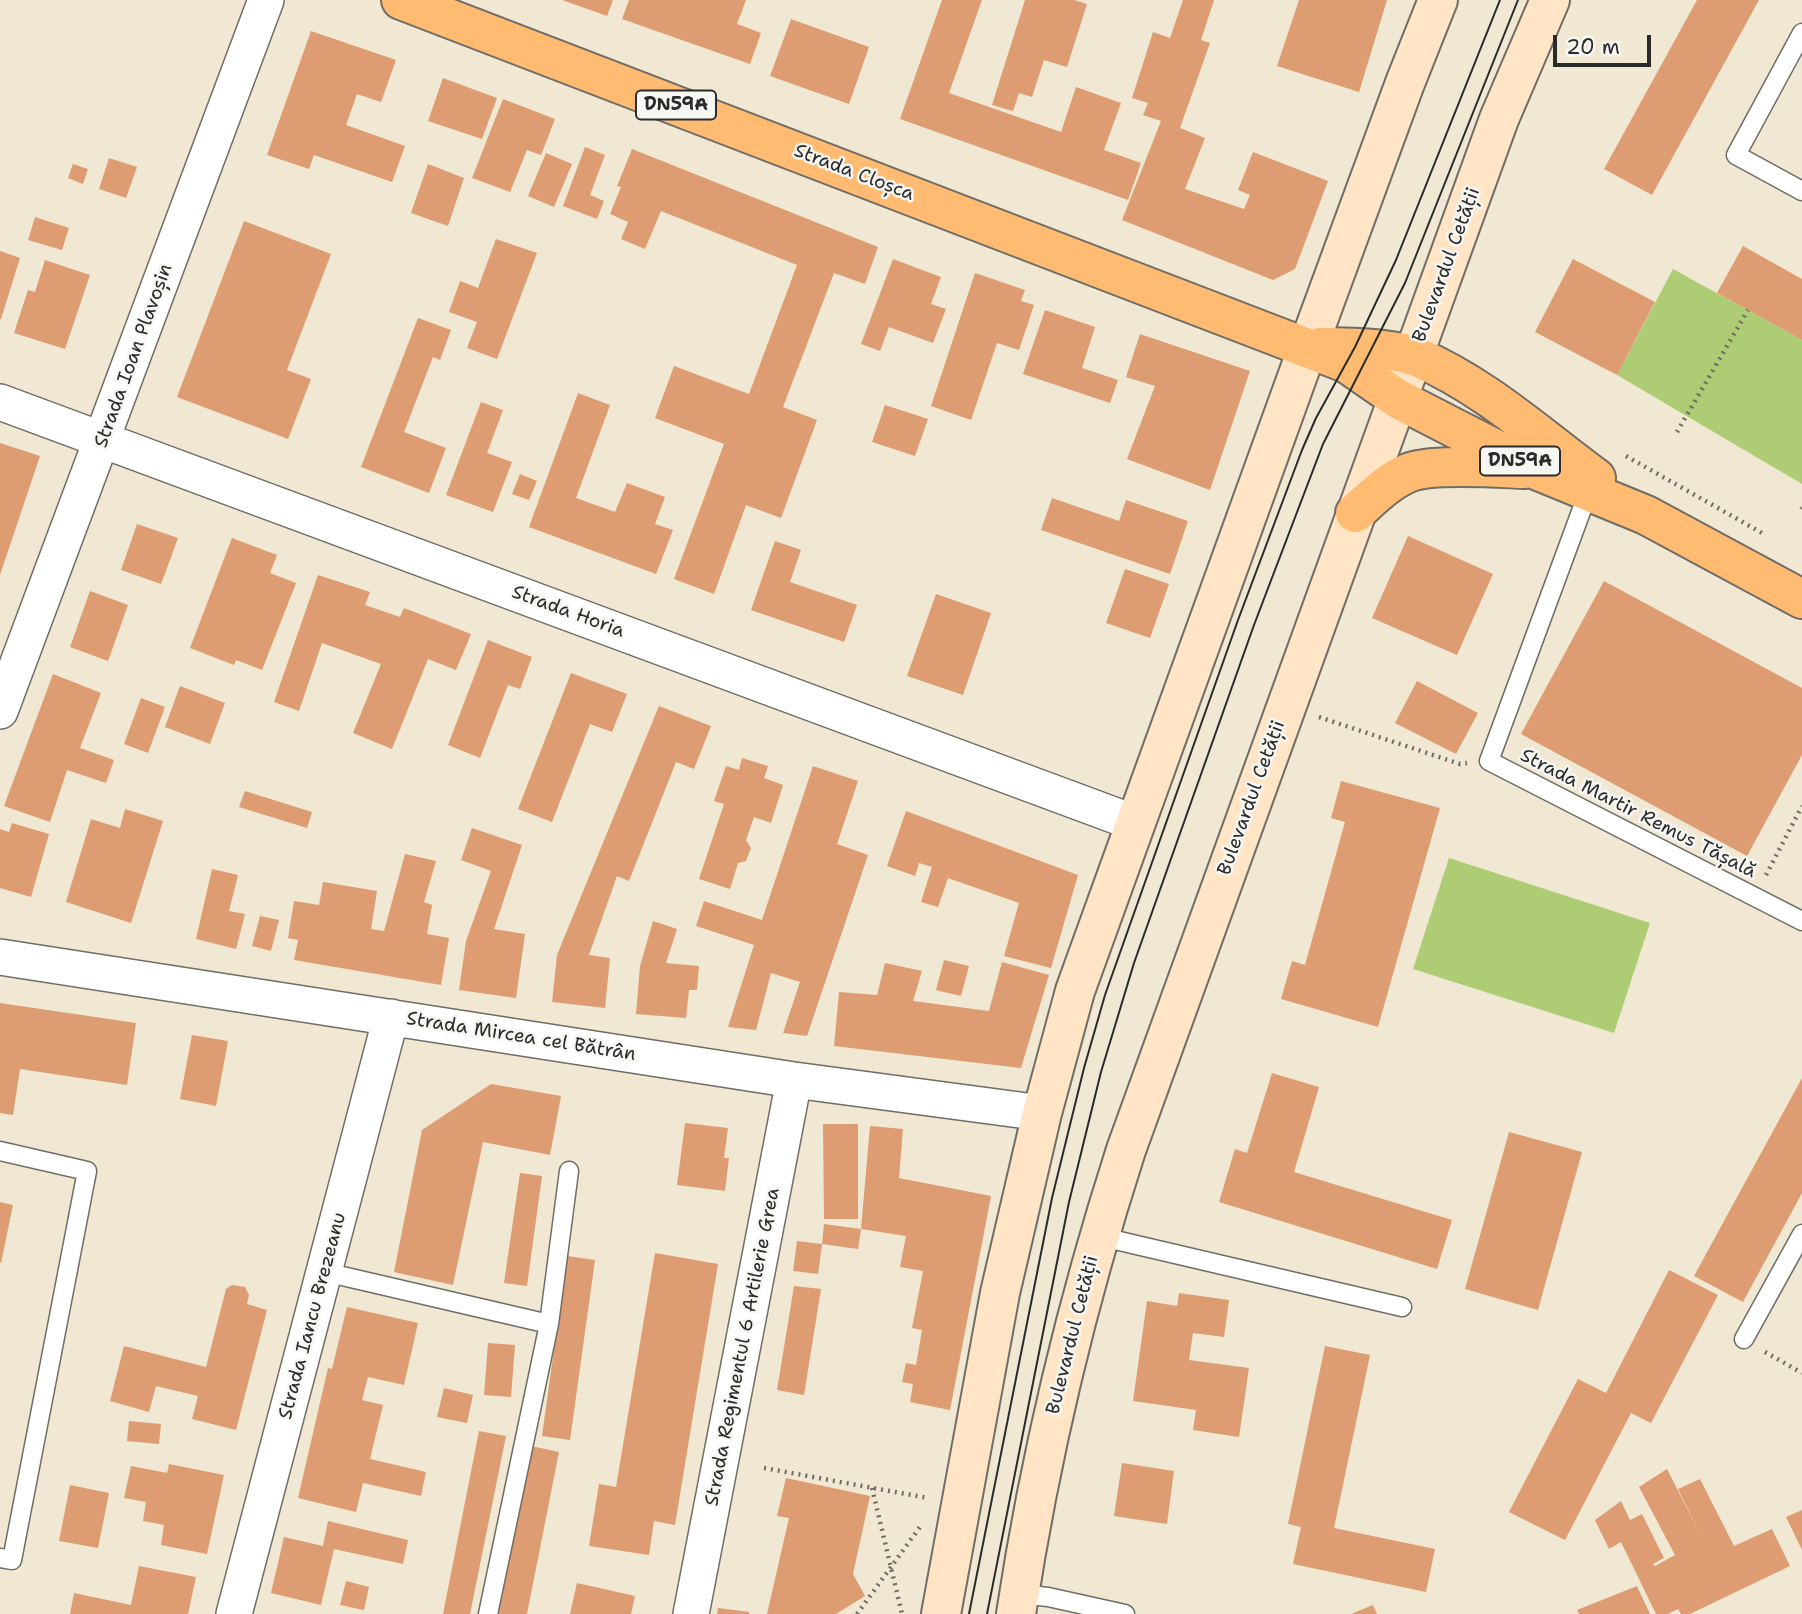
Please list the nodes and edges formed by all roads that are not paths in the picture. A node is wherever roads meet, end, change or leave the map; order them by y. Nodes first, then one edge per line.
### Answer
1 (266, 0) edge
2 (401, 0) edge
3 (1438, 0) edge
4 (1550, 0) edge
5 (1802, 33) edge
6 (1802, 191) edge
7 (1308, 347) junction
8 (1415, 356) junction
9 (1398, 399) junction
10 (0, 402) edge
11 (103, 438) junction
12 (1536, 470) junction
13 (1589, 490) junction
14 (1356, 513) junction
15 (1646, 514) junction
16 (1802, 599) edge
17 (0, 711) edge
18 (1135, 823) junction
19 (1802, 921) edge
20 (0, 957) edge
21 (391, 1017) junction
22 (794, 1080) junction
23 (1042, 1113) junction
24 (0, 1151) edge
25 (569, 1171) dead end
26 (1802, 1234) edge
27 (1098, 1236) junction
28 (325, 1272) junction
29 (1402, 1307) dead end
30 (549, 1324) junction
31 (1744, 1339) road end
32 (0, 1558) edge
33 (1018, 1604) edge
34 (235, 1614) edge
35 (488, 1614) edge
36 (691, 1614) edge
37 (941, 1614) edge
38 (1125, 1614) edge

1 - 11 street, Strada Ioan Plavoșin
2 - 7 main road, Strada Cloșca / DN59A
3 - 7 main road
4 - 8 main road, Bulevardul Cetății
5 - 6 lane
7 - 8 main road, DN59A
7 - 9 main road, DN59A
7 - 18 main road
8 - 9 main road, Bulevardul Cetății
8 - 15 main road, DN59A
9 - 12 main road, DN59A
9 - 14 main road, Bulevardul Cetății
10 - 11 street, Strada Horia
11 - 17 street, Strada Ioan Plavoșin
11 - 18 street, Strada Horia
12 - 13 main road, DN59A
12 - 14 main road, DN59A
13 - 15 main road, DN59A
13 - 19 lane, Strada Martir Remus Tășală
14 - 27 main road, Bulevardul Cetății
15 - 16 main road, DN59A
18 - 23 main road
20 - 21 street, Strada Mircea cel Bătrân
21 - 22 street, Strada Mircea cel Bătrân
21 - 28 street, Strada Iancu Brezeanu
22 - 23 street, Strada Mircea cel Bătrân
22 - 36 street, Strada Regimentul 6 Artilerie Grea
23 - 37 main road
24 - 32 lane
25 - 30 lane
26 - 31 lane
27 - 29 lane
27 - 33 main road, Bulevardul Cetății
28 - 30 lane
28 - 34 street, Strada Iancu Brezeanu
30 - 35 lane
33 - 38 lane

